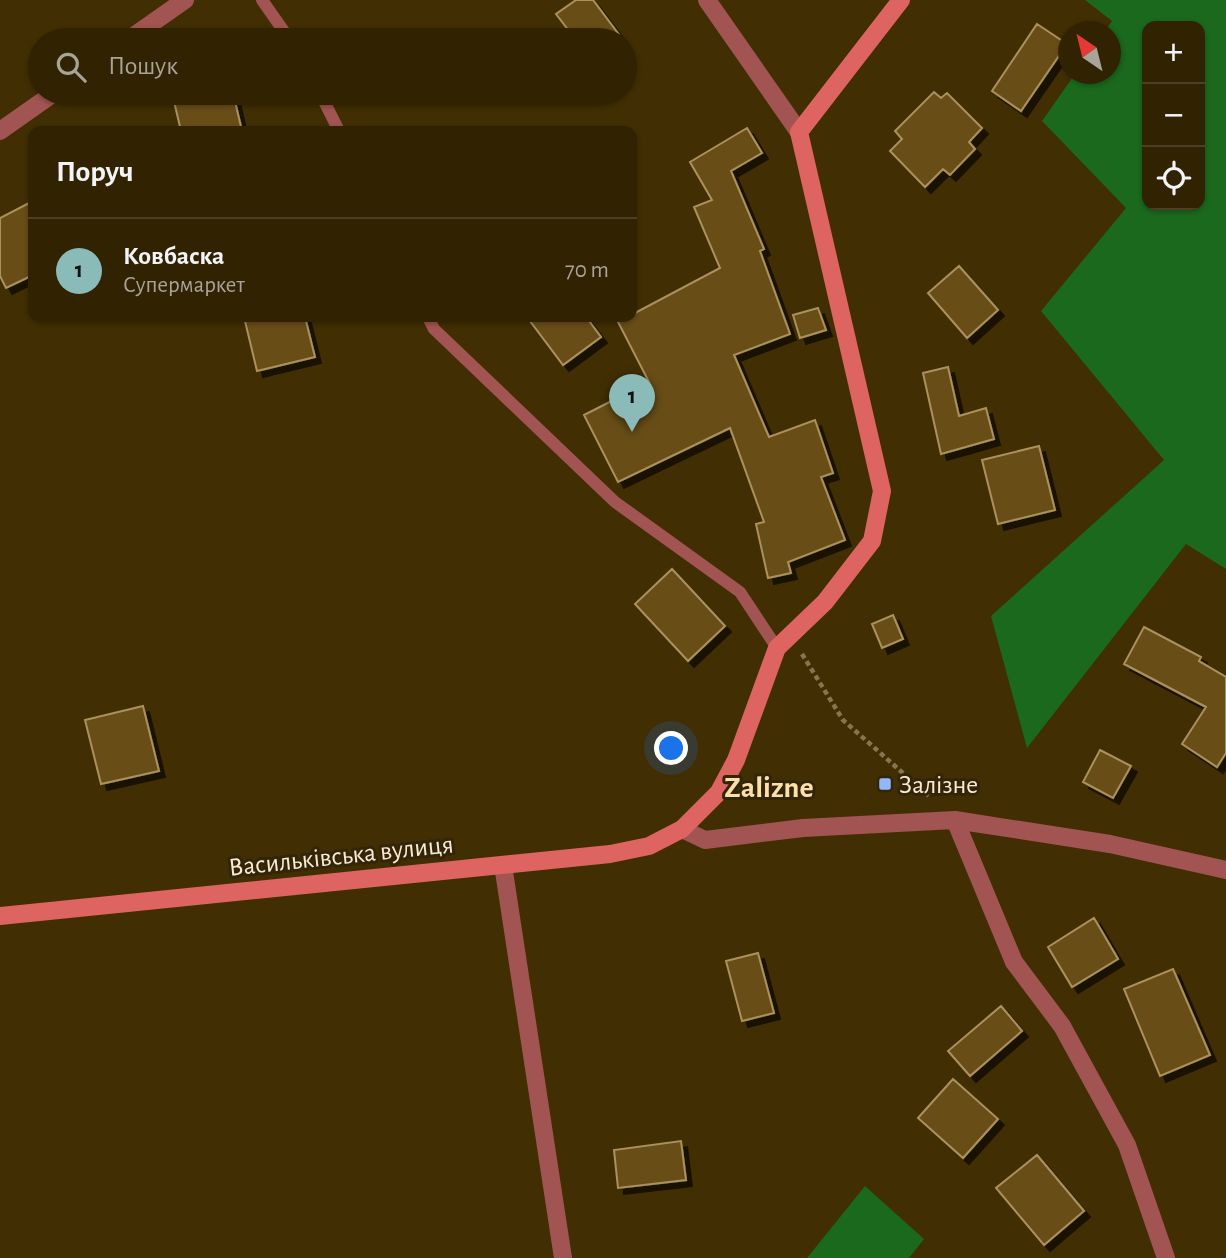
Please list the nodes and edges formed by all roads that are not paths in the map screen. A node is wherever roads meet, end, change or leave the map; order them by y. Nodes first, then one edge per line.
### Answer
1 (185, 0) edge
2 (262, 0) edge
3 (707, 0) edge
4 (901, 0) edge
5 (145, 28) edge
6 (282, 28) edge
7 (37, 105) edge
8 (326, 105) edge
9 (336, 126) edge
10 (0, 131) edge
11 (799, 132) junction
12 (430, 322) edge
13 (784, 641) junction
14 (955, 820) junction
15 (682, 829) junction
16 (503, 865) junction
17 (1226, 870) edge
18 (0, 916) edge
19 (564, 1258) edge
20 (1166, 1258) edge

1 - 5 street
2 - 6 lane
3 - 11 street
4 - 11 street
7 - 10 street
8 - 9 lane
11 - 13 street
12 - 13 lane
13 - 15 street, Васильківська вулиця
14 - 15 street
14 - 17 street
14 - 20 street
15 - 16 street, Васильківська вулиця
16 - 18 street, Васильківська вулиця
16 - 19 street

